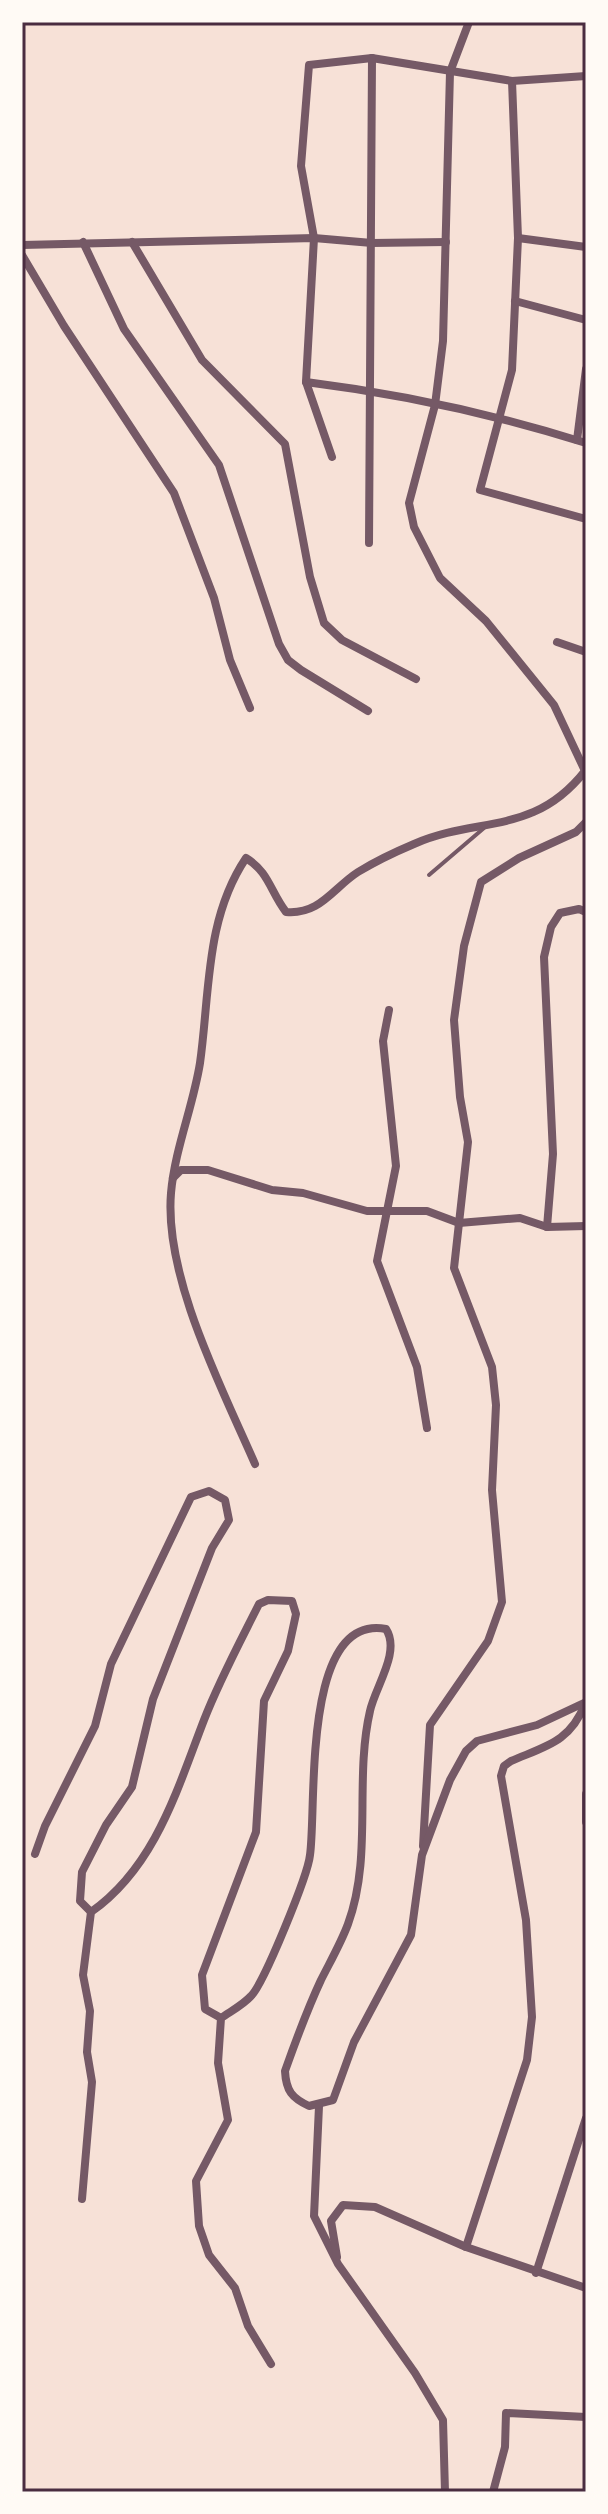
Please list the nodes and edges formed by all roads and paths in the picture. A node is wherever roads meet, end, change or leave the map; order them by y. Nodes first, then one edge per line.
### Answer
1 (469, 22) edge
2 (372, 58) junction
3 (450, 72) junction
4 (586, 76) edge
5 (512, 81) junction
6 (314, 238) junction
7 (518, 238) junction
8 (83, 242) junction
9 (132, 242) junction
10 (446, 242) junction
11 (372, 243) junction
12 (22, 245) edge
13 (586, 247) edge
14 (22, 255) edge
15 (515, 301) junction
16 (586, 320) edge
17 (586, 369) edge
18 (306, 382) junction
19 (368, 390) junction
20 (435, 405) junction
21 (499, 415) junction
22 (581, 442) edge
23 (332, 457) dead end
24 (586, 519) edge
25 (369, 543) dead end
26 (557, 642) dead end
27 (586, 652) edge
28 (416, 679) dead end
29 (250, 708) dead end
30 (368, 711) dead end
31 (585, 772) edge
32 (586, 822) edge
33 (485, 827) junction
34 (429, 875) dead end
35 (586, 912) edge
36 (389, 1010) dead end
37 (173, 1178) junction
38 (387, 1210) junction
39 (459, 1223) junction
40 (586, 1226) edge
41 (547, 1227) junction
42 (427, 1428) dead end
43 (255, 1464) dead end
44 (585, 1703) edge
45 (586, 1794) edge
46 (586, 1822) edge
47 (35, 1854) dead end
48 (422, 1855) junction
49 (91, 1912) junction
50 (221, 2018) junction
51 (319, 2106) junction
52 (586, 2118) edge
53 (575, 2153) junction
54 (586, 2156) edge
55 (82, 2199) dead end
56 (466, 2247) junction
57 (338, 2264) junction
58 (536, 2273) junction
59 (586, 2288) edge
60 (271, 2364) dead end
61 (586, 2417) edge
62 (445, 2492) edge
63 (493, 2492) edge

1 - 3 street
2 - 3 street
2 - 6 street
2 - 11 street
3 - 5 street
3 - 10 street
4 - 5 street
5 - 7 street
6 - 9 street
6 - 11 street
6 - 18 street
7 - 13 street
7 - 15 street
8 - 9 street
8 - 12 street
8 - 30 street
9 - 28 street
10 - 11 street
10 - 20 street
11 - 19 street
14 - 29 street
15 - 16 street
15 - 21 street
17 - 22 street
18 - 19 street
18 - 23 street
19 - 20 street
19 - 25 street
20 - 21 street
20 - 31 street
21 - 22 street
21 - 24 street
26 - 27 street
31 - 33 street
32 - 39 street
33 - 34 lane
33 - 37 street
35 - 41 street
36 - 38 street
37 - 38 street
37 - 43 street
38 - 39 street
38 - 42 street
39 - 41 street
39 - 48 street
40 - 41 street
44 - 48 street
44 - 56 street
45 - 46 street
47 - 49 street
48 - 51 street
49 - 50 street
49 - 55 street
50 - 51 street
50 - 60 street
51 - 57 street
52 - 53 street
53 - 54 street
53 - 58 street
56 - 57 street
56 - 58 street
57 - 62 street
58 - 59 street
61 - 63 street

